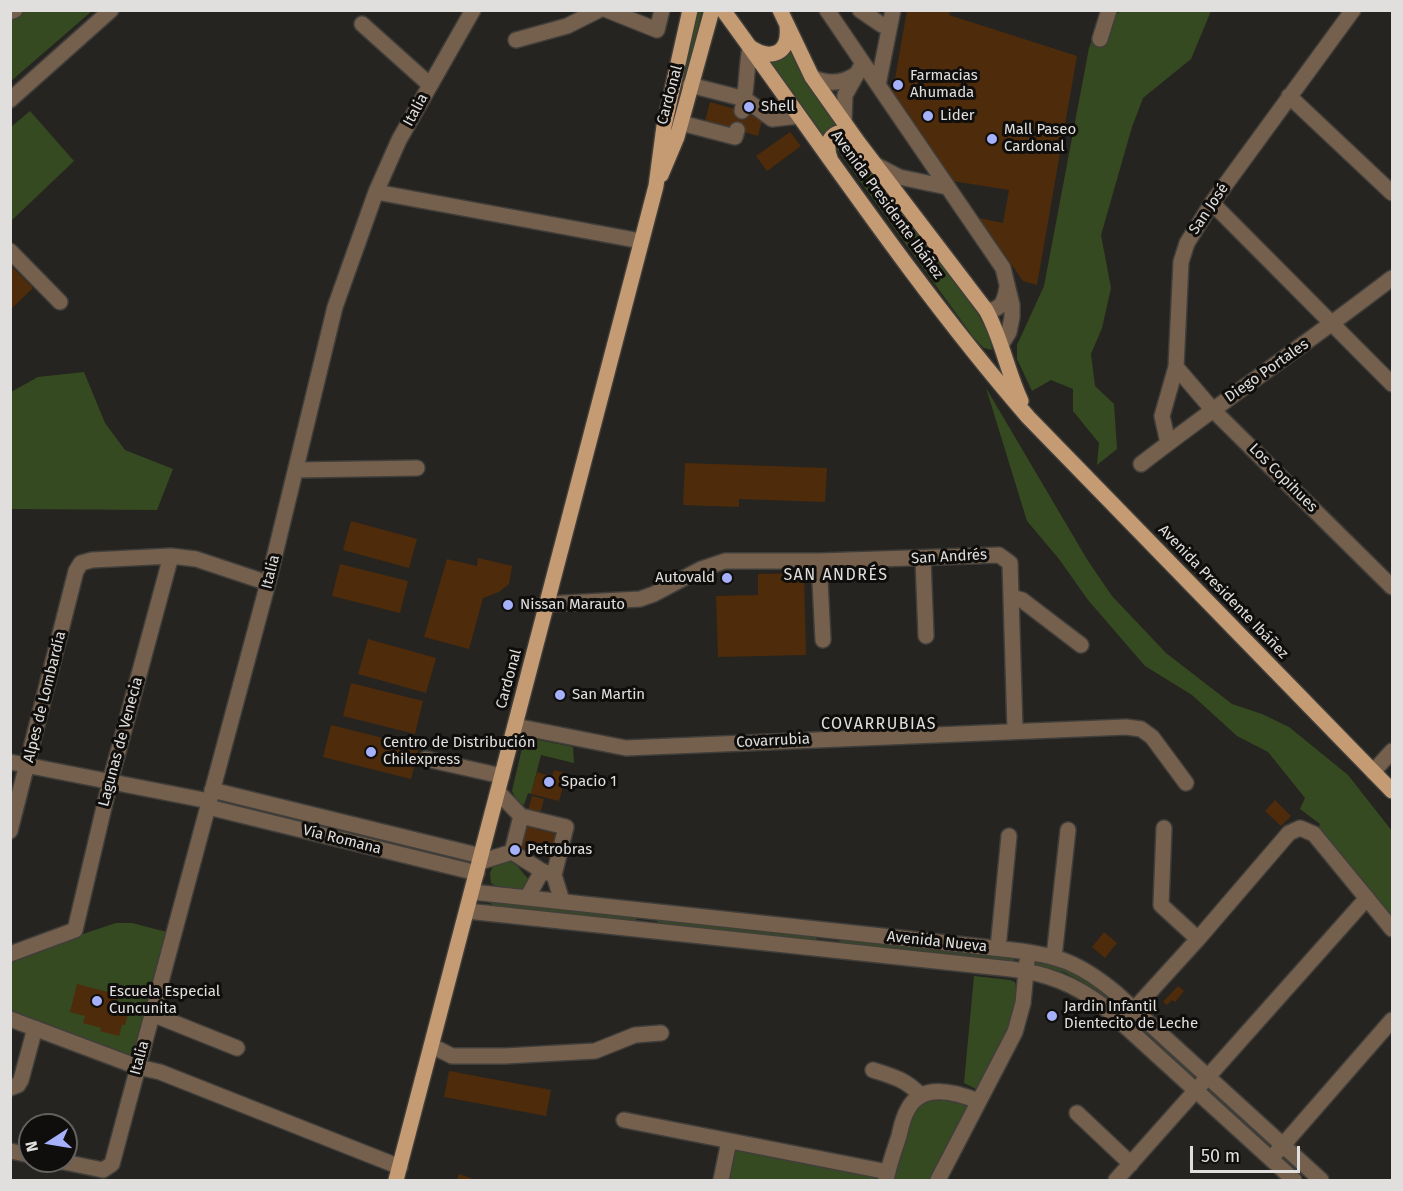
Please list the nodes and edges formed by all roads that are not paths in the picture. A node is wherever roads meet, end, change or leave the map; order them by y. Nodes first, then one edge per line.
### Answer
1 (15, 10) edge
2 (111, 10) edge
3 (472, 10) edge
4 (599, 10) edge
5 (607, 10) edge
6 (662, 10) edge
7 (712, 10) edge
8 (723, 10) edge
9 (827, 10) edge
10 (860, 10) edge
11 (892, 10) edge
12 (1108, 10) edge
13 (1353, 10) edge
14 (10, 12) edge
15 (688, 15) edge
16 (783, 15) edge
17 (362, 24) dead end
18 (882, 25) dead end
19 (1100, 39) dead end
20 (516, 40) dead end
21 (750, 47) junction
22 (861, 67) junction
23 (812, 77) junction
24 (430, 85) junction
25 (690, 85) junction
26 (878, 85) junction
27 (1289, 96) junction
28 (10, 100) edge
29 (743, 105) junction
30 (799, 116) junction
31 (844, 122) junction
32 (681, 123) junction
33 (737, 130) dead end
34 (858, 142) junction
35 (830, 158) junction
36 (874, 164) junction
37 (656, 186) junction
38 (947, 187) junction
39 (376, 192) junction
40 (1392, 193) edge
41 (1212, 203) junction
42 (641, 241) junction
43 (10, 251) edge
44 (1392, 278) edge
45 (1008, 284) junction
46 (60, 302) dead end
47 (986, 310) junction
48 (1332, 325) junction
49 (1001, 345) junction
50 (972, 350) junction
51 (1176, 367) junction
52 (1392, 384) edge
53 (1212, 409) junction
54 (1028, 417) junction
55 (1168, 443) junction
56 (1141, 464) dead end
57 (417, 468) dead end
58 (297, 470) junction
59 (171, 556) junction
60 (923, 559) junction
61 (819, 561) junction
62 (268, 583) junction
63 (1392, 587) edge
64 (1012, 597) junction
65 (547, 604) junction
66 (926, 636) dead end
67 (823, 640) dead end
68 (1081, 645) dead end
69 (515, 726) junction
70 (1015, 730) junction
71 (1392, 751) edge
72 (426, 759) dead end
73 (10, 762) edge
74 (28, 765) junction
75 (1373, 772) junction
76 (502, 776) junction
77 (110, 782) junction
78 (1186, 783) dead end
79 (1392, 791) edge
80 (498, 792) junction
81 (210, 800) junction
82 (521, 816) junction
83 (1164, 828) dead end
84 (1068, 830) dead end
85 (10, 831) edge
86 (1009, 836) dead end
87 (512, 852) junction
88 (479, 864) junction
89 (548, 873) junction
90 (472, 892) junction
91 (1367, 897) junction
92 (527, 898) junction
93 (562, 902) junction
94 (467, 911) junction
95 (648, 911) junction
96 (646, 930) junction
97 (830, 930) junction
98 (1392, 930) edge
99 (1198, 939) junction
100 (998, 948) junction
101 (828, 950) junction
102 (1028, 952) junction
103 (10, 954) edge
104 (1054, 957) junction
105 (1026, 971) junction
106 (1134, 1010) junction
107 (152, 1014) junction
108 (10, 1019) edge
109 (1392, 1020) edge
110 (1122, 1022) junction
111 (35, 1028) junction
112 (661, 1033) dead end
113 (432, 1046) junction
114 (237, 1048) dead end
115 (138, 1067) junction
116 (873, 1070) dead end
117 (1208, 1078) junction
118 (10, 1088) edge
119 (1196, 1090) junction
120 (920, 1095) junction
121 (978, 1101) junction
122 (1077, 1113) dead end
123 (624, 1120) dead end
124 (729, 1141) junction
125 (1283, 1145) junction
126 (1270, 1158) junction
127 (1131, 1164) junction
128 (78, 1165) edge
129 (398, 1174) edge
130 (887, 1176) edge
131 (721, 1180) edge
132 (938, 1180) edge
133 (1116, 1180) edge
134 (1294, 1180) edge
135 (1321, 1180) edge

1 - 14 street
2 - 28 street
3 - 24 street, Italia
4 - 20 street
5 - 6 street
7 - 25 main road, Cardonal
8 - 21 main road, Avenida Presidente Ibáñez
9 - 22 street
10 - 18 street
11 - 26 street
12 - 19 street
13 - 27 street, San José
15 - 37 main road, Cardonal
16 - 21 main road
16 - 23 main road, Avenida Presidente Ibáñez
17 - 24 street
21 - 29 street
21 - 30 main road, Avenida Presidente Ibáñez
22 - 23 street
22 - 26 street
22 - 31 street
23 - 31 main road, Avenida Presidente Ibáñez
24 - 39 street, Italia
25 - 29 street
25 - 32 main road, Cardonal
26 - 38 street
27 - 40 street
27 - 41 street, San José
29 - 30 street
30 - 35 main road, Avenida Presidente Ibáñez
31 - 34 main road, Avenida Presidente Ibáñez
32 - 33 street
32 - 37 main road, Cardonal
34 - 35 main road
34 - 36 main road, Avenida Presidente Ibáñez
35 - 50 main road, Avenida Presidente Ibáñez
36 - 38 street
36 - 47 main road, Avenida Presidente Ibáñez
37 - 42 main road, Cardonal
38 - 45 street
39 - 42 street
39 - 58 street, Italia
41 - 48 street
41 - 51 street, San José
42 - 65 main road, Cardonal
43 - 46 street
44 - 48 street, Diego Portales
45 - 47 street
45 - 49 street
47 - 49 main road, Avenida Presidente Ibáñez
48 - 52 street
48 - 53 street, Diego Portales
49 - 50 main road
49 - 54 main road, Avenida Presidente Ibáñez
50 - 54 main road, Avenida Presidente Ibáñez
51 - 53 street, Los Copihues
51 - 55 street, San José
53 - 55 street, Diego Portales
53 - 63 street, Los Copihues
54 - 75 main road, Avenida Presidente Ibáñez
55 - 56 street, Diego Portales
57 - 58 street
58 - 62 street, Italia
59 - 62 street
59 - 74 street, Alpes de Lombardía
59 - 77 street, Lagunas de Venecia
60 - 61 street, San Andrés
60 - 64 street, San Andrés
60 - 66 street
61 - 65 street, San Andrés
61 - 67 street
62 - 81 street, Italia
64 - 68 street
64 - 70 street, San Andrés
65 - 69 main road, Cardonal
69 - 70 street, Covarrubia
69 - 76 main road, Cardonal
70 - 78 street, Covarrubia
71 - 75 street
72 - 76 street
73 - 74 street, Vía Romana
74 - 77 street, Vía Romana
74 - 85 street, Alpes de Lombardía
75 - 79 main road, Avenida Presidente Ibáñez
76 - 80 main road, Cardonal
77 - 81 street, Vía Romana
77 - 103 street, Lagunas de Venecia
80 - 82 street
80 - 88 main road, Cardonal
81 - 88 street, Vía Romana
81 - 107 street, Italia
82 - 87 street
82 - 89 street
83 - 99 street
84 - 104 street
86 - 100 street
87 - 88 street
87 - 89 street
88 - 90 main road, Cardonal
89 - 92 street
89 - 93 street
90 - 92 street, Avenida Nueva
90 - 94 main road, Cardonal
91 - 98 street
91 - 99 street
91 - 117 street
92 - 93 street, Avenida Nueva
93 - 95 street, Avenida Nueva
94 - 96 street, Avenida Nueva
94 - 113 main road, Cardonal
95 - 96 street
95 - 97 street, Avenida Nueva
96 - 101 street, Avenida Nueva
97 - 100 street, Avenida Nueva
97 - 101 street
99 - 106 street
100 - 102 street, Avenida Nueva
101 - 105 street, Avenida Nueva
102 - 104 street, Avenida Nueva
102 - 105 street
104 - 106 street, Avenida Nueva
105 - 110 street, Avenida Nueva
105 - 121 street
106 - 110 street
106 - 117 street, Avenida Nueva
107 - 114 street
107 - 115 street, Italia
108 - 111 street
109 - 125 street
110 - 119 street, Avenida Nueva
111 - 115 street
111 - 118 street
112 - 113 street
113 - 129 main road, Cardonal
115 - 128 street, Italia
115 - 129 street
116 - 120 street
117 - 119 street
117 - 125 street, Avenida Nueva
119 - 126 street, Avenida Nueva
119 - 127 street
120 - 121 street
120 - 130 street
121 - 132 street
122 - 127 street
123 - 124 street
124 - 130 street
124 - 131 street
125 - 126 street
125 - 135 street, Avenida Nueva
126 - 134 street, Avenida Nueva
127 - 133 street

